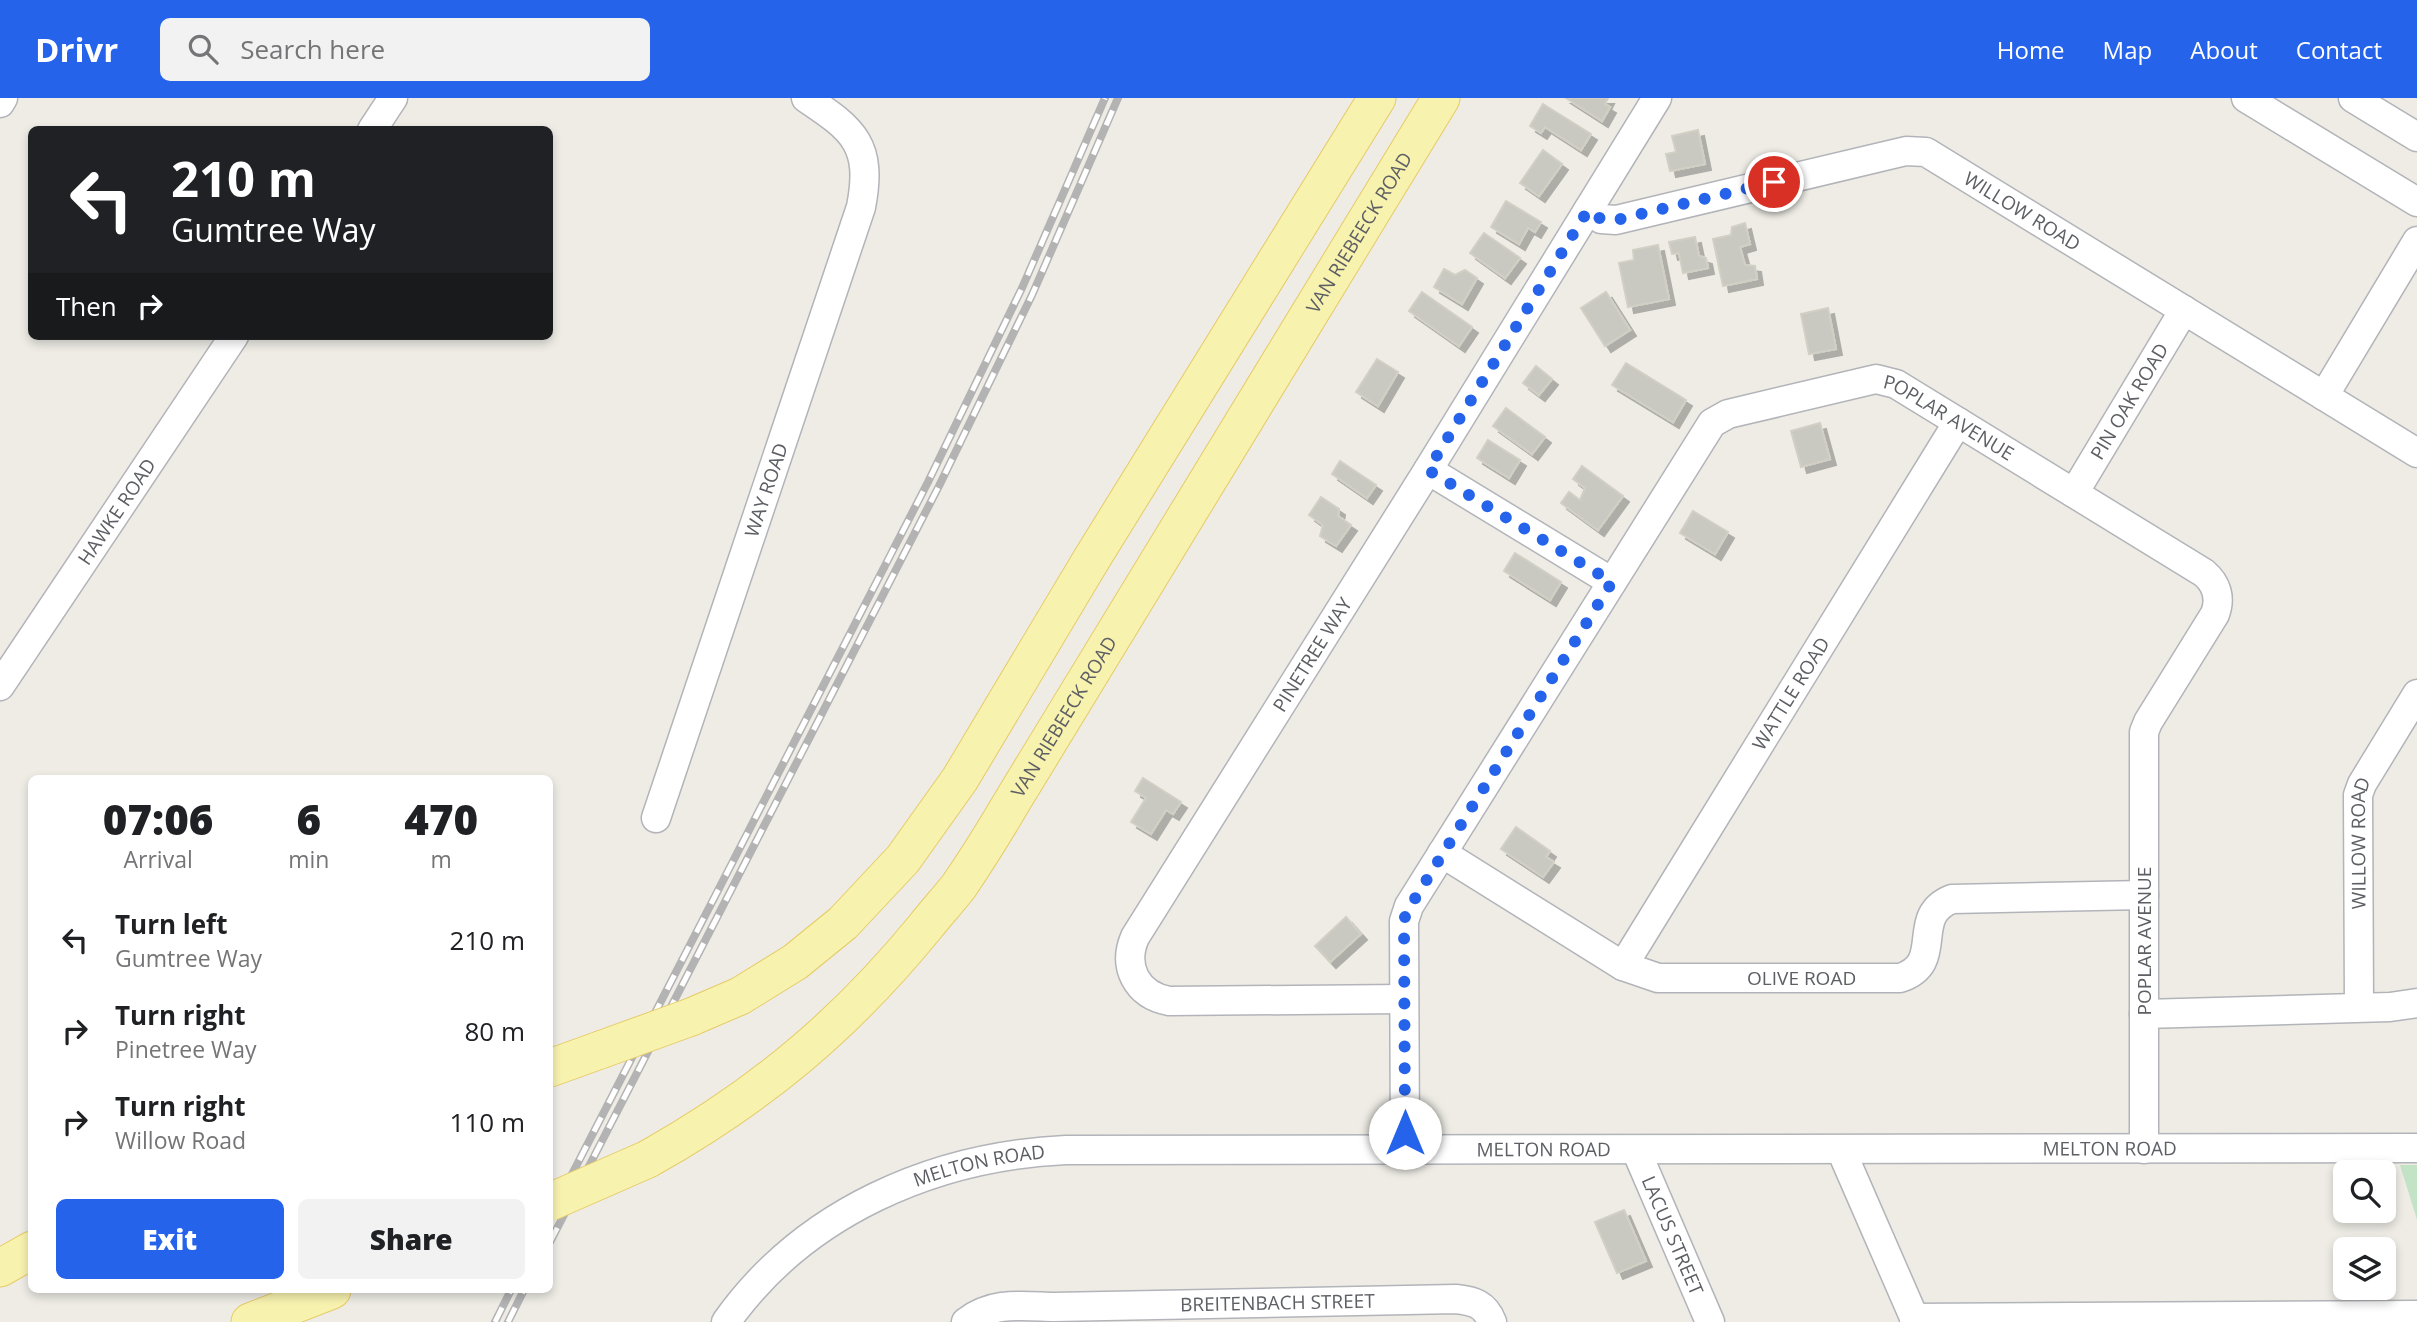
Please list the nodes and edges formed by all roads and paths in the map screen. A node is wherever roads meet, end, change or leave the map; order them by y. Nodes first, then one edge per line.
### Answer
1 (3, 98) edge
2 (393, 98) edge
3 (806, 98) edge
4 (1377, 98) edge
5 (1441, 98) edge
6 (1657, 98) edge
7 (2246, 98) edge
8 (2353, 98) edge
9 (0, 103) edge
10 (375, 126) edge
11 (2417, 137) edge
12 (2417, 202) edge
13 (1588, 210) junction
14 (2417, 241) edge
15 (2184, 310) junction
16 (231, 340) edge
17 (2324, 396) junction
18 (1958, 422) junction
19 (2417, 453) edge
20 (1428, 470) junction
21 (2074, 493) junction
22 (1612, 582) junction
23 (0, 686) edge
24 (2417, 694) edge
25 (656, 818) dead end
26 (1442, 853) junction
27 (2144, 895) junction
28 (1623, 966) junction
29 (1405, 999) junction
30 (2417, 1003) edge
31 (2358, 1007) junction
32 (2144, 1014) junction
33 (553, 1067) edge
34 (2417, 1148) edge
35 (2144, 1149) junction
36 (1405, 1150) junction
37 (1636, 1150) junction
38 (1841, 1150) junction
39 (553, 1201) edge
40 (28, 1252) edge
41 (0, 1268) edge
42 (324, 1293) edge
43 (1055, 1314) edge
44 (2417, 1315) edge
45 (1915, 1320) edge
46 (250, 1322) edge
47 (726, 1322) edge
48 (966, 1322) edge
49 (1492, 1322) edge
50 (1710, 1322) edge

1 - 9 street
2 - 10 street
3 - 25 street, WAY ROAD
4 - 33 main road, bridge
5 - 39 main road, VAN RIEBEECK ROAD, bridge
6 - 13 street, PINETREE WAY
7 - 12 street
8 - 11 street
13 - 15 street, WILLOW ROAD
13 - 20 street, PINETREE WAY
14 - 17 street
15 - 17 street, WILLOW ROAD
15 - 21 street, PIN OAK ROAD
16 - 23 street, HAWKE ROAD
17 - 19 street, WILLOW ROAD
18 - 21 street, POPLAR AVENUE
18 - 22 street, POPLAR AVENUE
18 - 28 street, WATTLE ROAD
20 - 22 street
20 - 29 street, PINETREE WAY
21 - 27 street, POPLAR AVENUE
22 - 26 street, POPLAR AVENUE
24 - 31 street, WILLOW ROAD
26 - 28 street, OLIVE ROAD
26 - 29 street, POPLAR AVENUE
27 - 28 street, OLIVE ROAD
27 - 32 street, POPLAR AVENUE
29 - 36 street, POPLAR AVENUE
30 - 31 street
31 - 32 street
32 - 35 street, POPLAR AVENUE
34 - 35 street, MELTON ROAD
35 - 38 street, MELTON ROAD
36 - 37 street, MELTON ROAD
36 - 47 street, MELTON ROAD
37 - 38 street, MELTON ROAD
37 - 50 street, LACUS STREET
38 - 45 street
40 - 41 main road
42 - 46 main road
43 - 48 street, BREITENBACH STREET
43 - 49 street, BREITENBACH STREET
44 - 45 street

